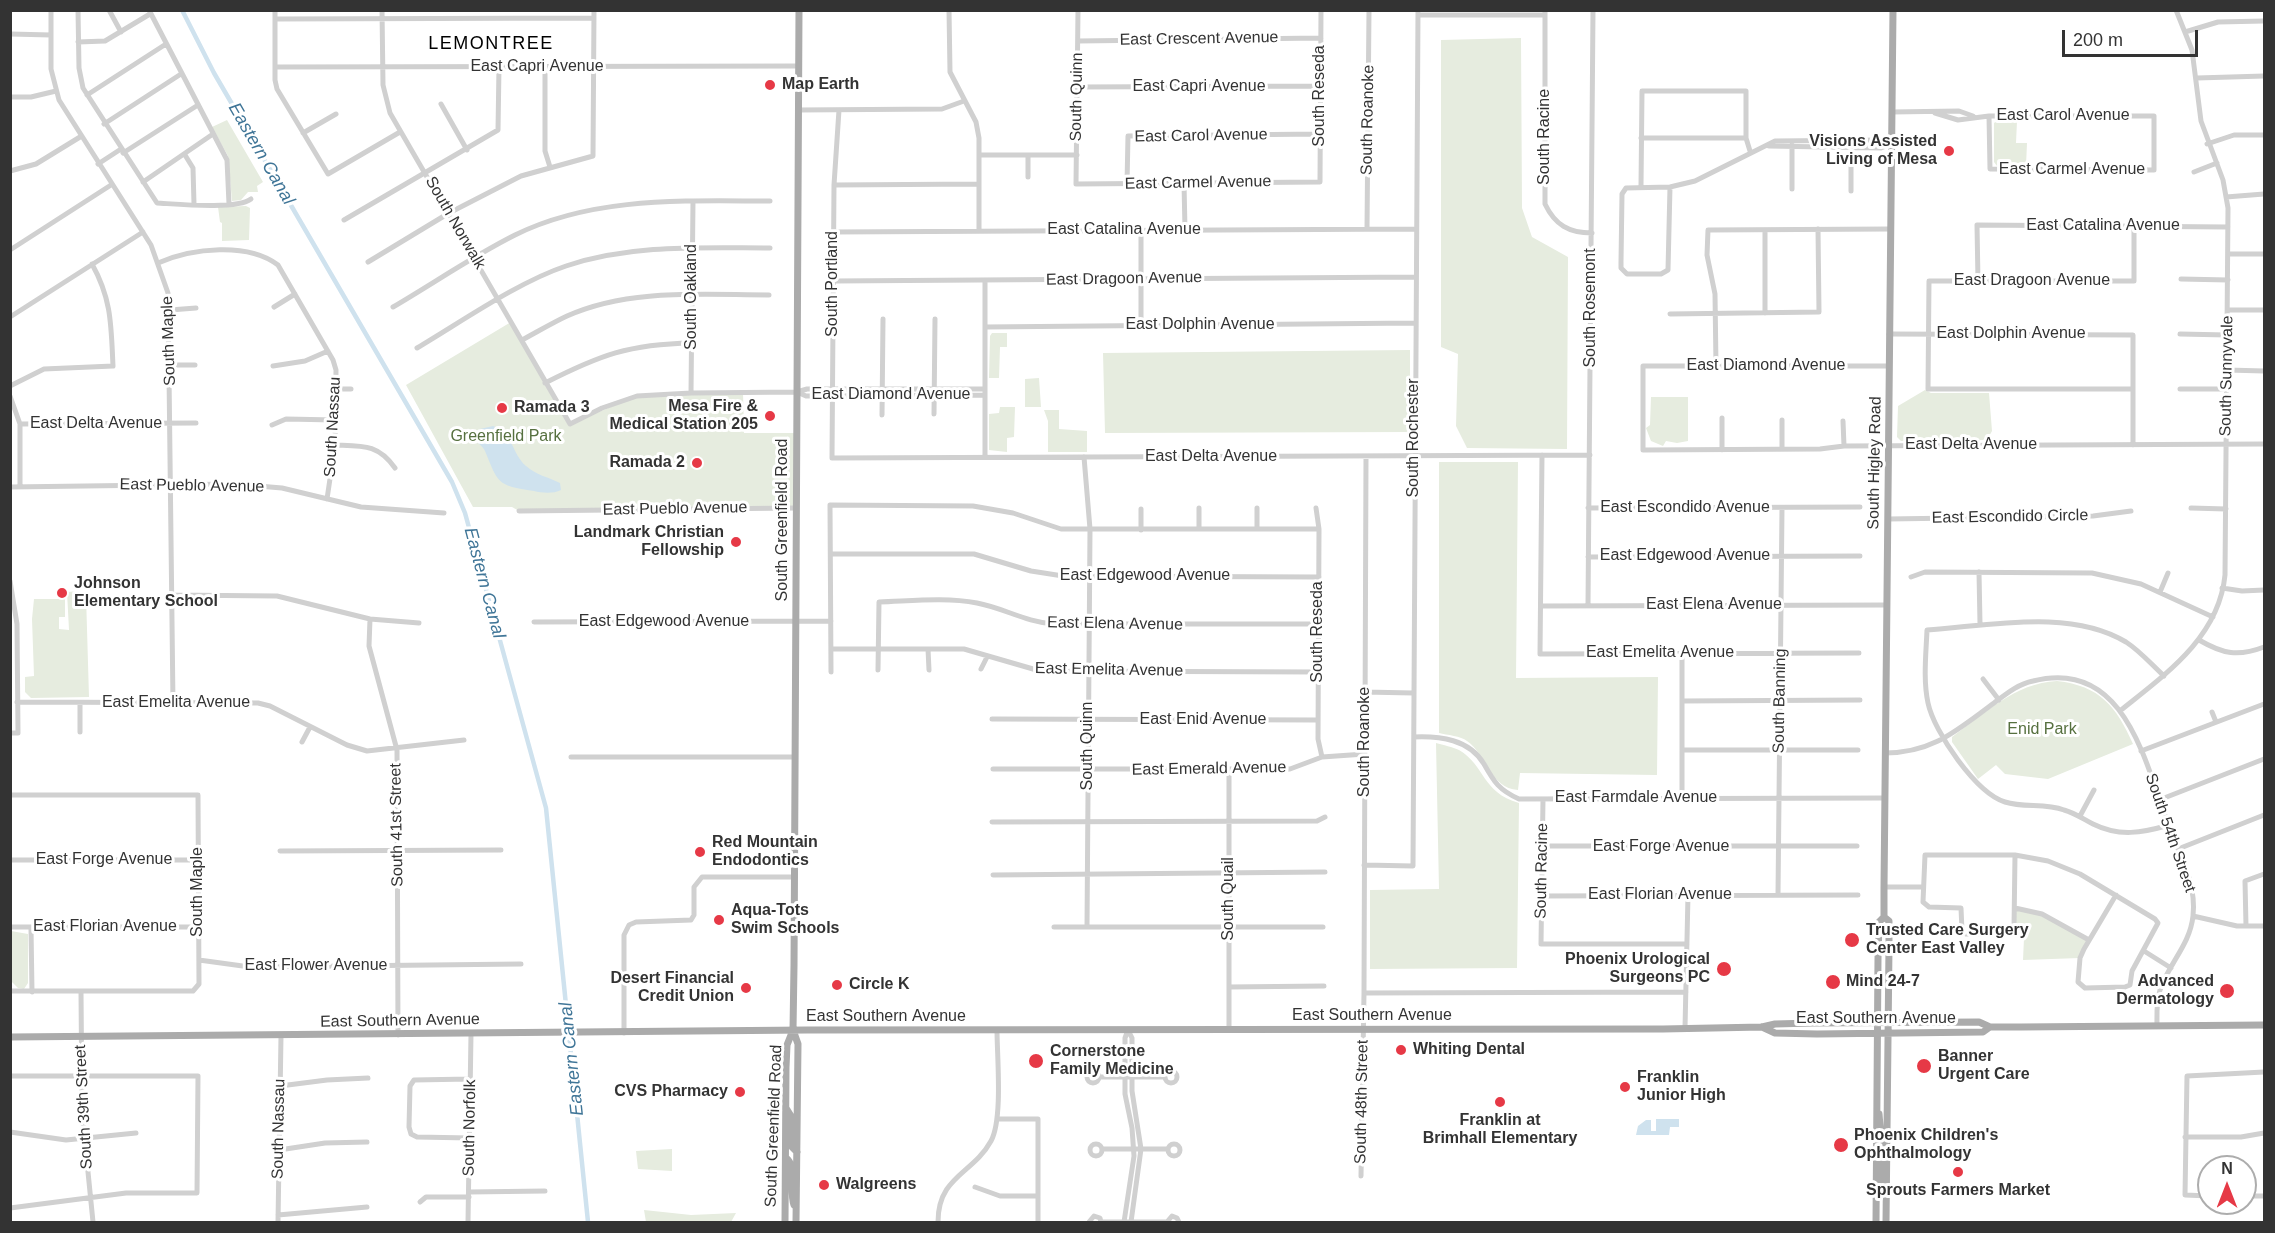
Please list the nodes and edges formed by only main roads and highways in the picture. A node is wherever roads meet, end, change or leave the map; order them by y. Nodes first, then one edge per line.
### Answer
1 (799, 10) edge
2 (1893, 10) edge
3 (1884, 917) junction
4 (1877, 1022) junction
5 (1889, 1022) junction
6 (2265, 1025) edge
7 (1762, 1027) junction
8 (1990, 1027) junction
9 (793, 1030) junction
10 (1877, 1033) junction
11 (1889, 1033) junction
12 (10, 1037) edge
13 (786, 1108) junction
14 (1877, 1109) junction
15 (796, 1152) junction
16 (1887, 1153) junction
17 (1877, 1157) junction
18 (786, 1158) junction
19 (1886, 1196) junction
20 (796, 1210) junction
21 (785, 1222) edge
22 (796, 1222) edge
23 (1876, 1222) edge
24 (1886, 1222) edge

1 - 9 main road, South Greenfield Road
2 - 3 main road, South Higley Road
3 - 4 main road, South Higley Road
3 - 5 main road, South Higley Road
4 - 5 main road, East Southern Avenue
4 - 7 main road, East Southern Avenue
4 - 10 main road, South Higley Road
5 - 8 main road, East Southern Avenue
5 - 11 main road, South Higley Road
6 - 8 main road, East Southern Avenue
7 - 9 main road, East Southern Avenue
7 - 10 main road, East Southern Avenue
8 - 11 main road, East Southern Avenue
9 - 12 main road, East Southern Avenue
9 - 13 main road, South Greenfield Road
9 - 15 main road, South Greenfield Road
10 - 11 main road, East Southern Avenue
10 - 14 main road, South Higley Road
11 - 16 main road, South Higley Road
13 - 15 main road
13 - 18 main road, South Greenfield Road
14 - 16 main road
14 - 17 main road, South Higley Road
15 - 20 main road, South Greenfield Road
16 - 19 main road, South Higley Road
17 - 19 main road
17 - 23 main road, South Higley Road
18 - 20 main road
18 - 21 main road, South Greenfield Road
19 - 24 main road, South Higley Road
20 - 22 main road, South Greenfield Road

